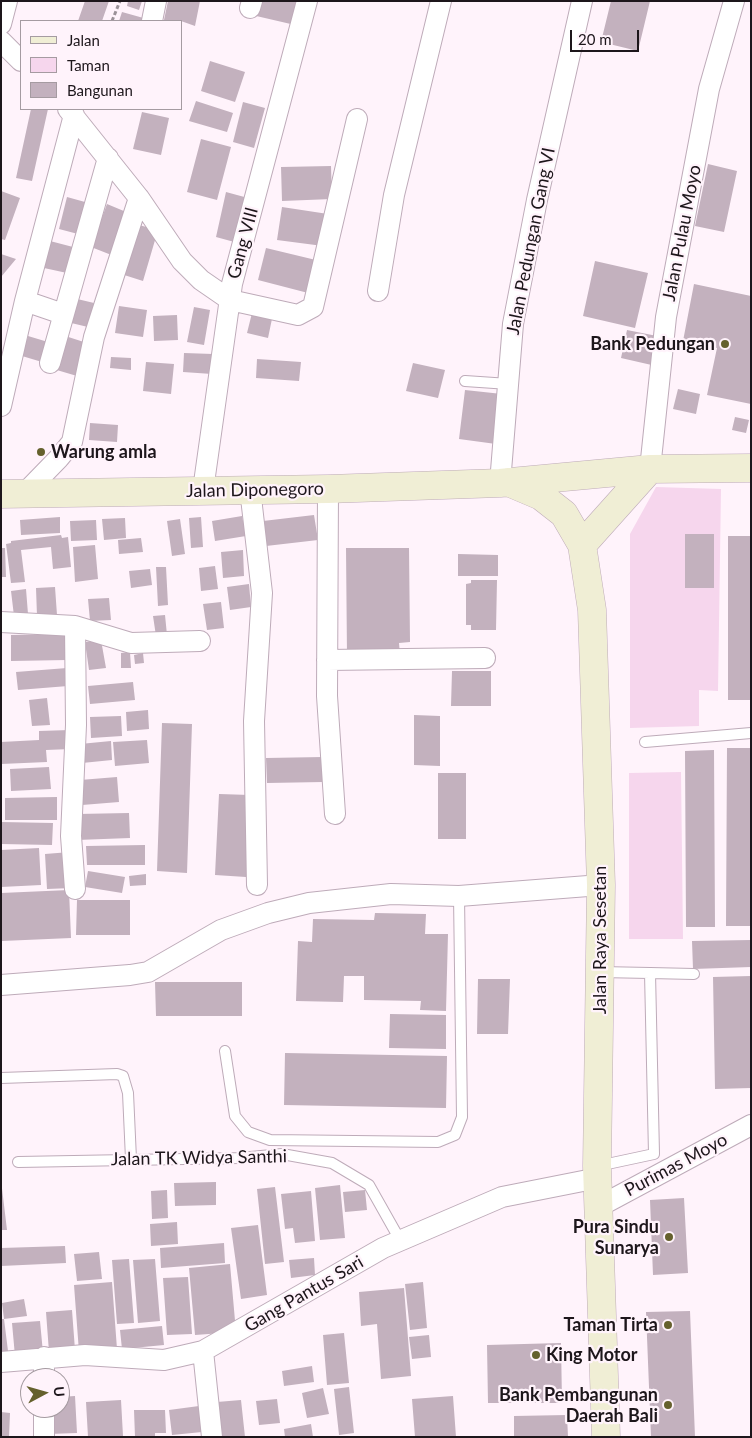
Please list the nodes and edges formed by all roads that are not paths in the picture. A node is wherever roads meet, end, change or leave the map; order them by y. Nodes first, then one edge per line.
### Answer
1 (7, 1) edge
2 (156, 1) edge
3 (307, 1) edge
4 (441, 1) edge
5 (582, 1) edge
6 (734, 1) edge
7 (152, 20) edge
8 (1, 24) edge
9 (1, 41) edge
10 (20, 60) edge
11 (71, 112) edge
12 (357, 119) dead end
13 (108, 158) junction
14 (139, 198) junction
15 (378, 291) dead end
16 (230, 300) junction
17 (25, 301) junction
18 (64, 314) junction
19 (50, 362) dead end
20 (466, 381) dead end
21 (509, 384) junction
22 (1, 406) edge
23 (751, 468) edge
24 (650, 469) junction
25 (504, 482) junction
26 (250, 489) junction
27 (328, 489) junction
28 (203, 490) junction
29 (13, 494) edge
30 (582, 545) junction
31 (1, 622) edge
32 (75, 626) junction
33 (200, 641) dead end
34 (485, 658) dead end
35 (327, 660) junction
36 (751, 733) edge
37 (645, 742) dead end
38 (335, 814) dead end
39 (257, 885) dead end
40 (601, 885) junction
41 (74, 889) dead end
42 (459, 896) junction
43 (600, 972) junction
44 (650, 973) junction
45 (694, 974) dead end
46 (1, 985) edge
47 (225, 1051) dead end
48 (1, 1078) edge
49 (751, 1125) edge
50 (131, 1159) junction
51 (18, 1162) dead end
52 (598, 1172) junction
53 (600, 1206) junction
54 (400, 1240) junction
55 (203, 1352) junction
56 (44, 1357) junction
57 (1, 1362) edge
58 (44, 1368) edge
59 (44, 1418) edge
60 (44, 1437) edge
61 (212, 1437) edge
62 (606, 1437) edge

1 - 8 street
2 - 7 street
3 - 16 street, Gang VIII
4 - 15 street
5 - 21 street, Jalan Pedungan Gang VI
6 - 24 street, Jalan Pulau Moyo
9 - 10 street
11 - 13 street
11 - 17 street
12 - 16 street
13 - 14 street
13 - 18 street
14 - 16 street
14 - 29 street
16 - 28 street, Gang VIII
17 - 18 street
17 - 22 street
18 - 19 street
20 - 21 lane
21 - 25 street, Jalan Pedungan Gang VI
23 - 24 main road
24 - 25 main road
24 - 30 main road
25 - 27 main road, Jalan Diponegoro
25 - 30 main road, Jalan Raya Sesetan
26 - 27 main road, Jalan Diponegoro
26 - 28 main road, Jalan Diponegoro
26 - 39 street
27 - 35 street
28 - 29 main road, Jalan Diponegoro
30 - 40 main road, Jalan Raya Sesetan
31 - 32 street
32 - 33 street
32 - 41 street
34 - 35 street
35 - 38 street
36 - 37 lane
40 - 42 street
40 - 43 main road, Jalan Raya Sesetan
42 - 46 street
42 - 47 lane
43 - 44 lane
43 - 52 main road, Jalan Raya Sesetan
44 - 45 lane
44 - 52 lane
48 - 50 lane
49 - 53 street, Purimas Moyo
50 - 51 lane, Jalan TK Widya Santhi
50 - 54 lane, Jalan TK Widya Santhi
52 - 53 main road, Jalan Raya Sesetan
52 - 54 street, Gang Pantus Sari
53 - 62 main road, Jalan Raya Sesetan
54 - 55 street, Gang Pantus Sari
55 - 56 street, Gang Pantus Sari
55 - 61 street
56 - 57 street, Gang Pantus Sari
56 - 58 street
59 - 60 street

